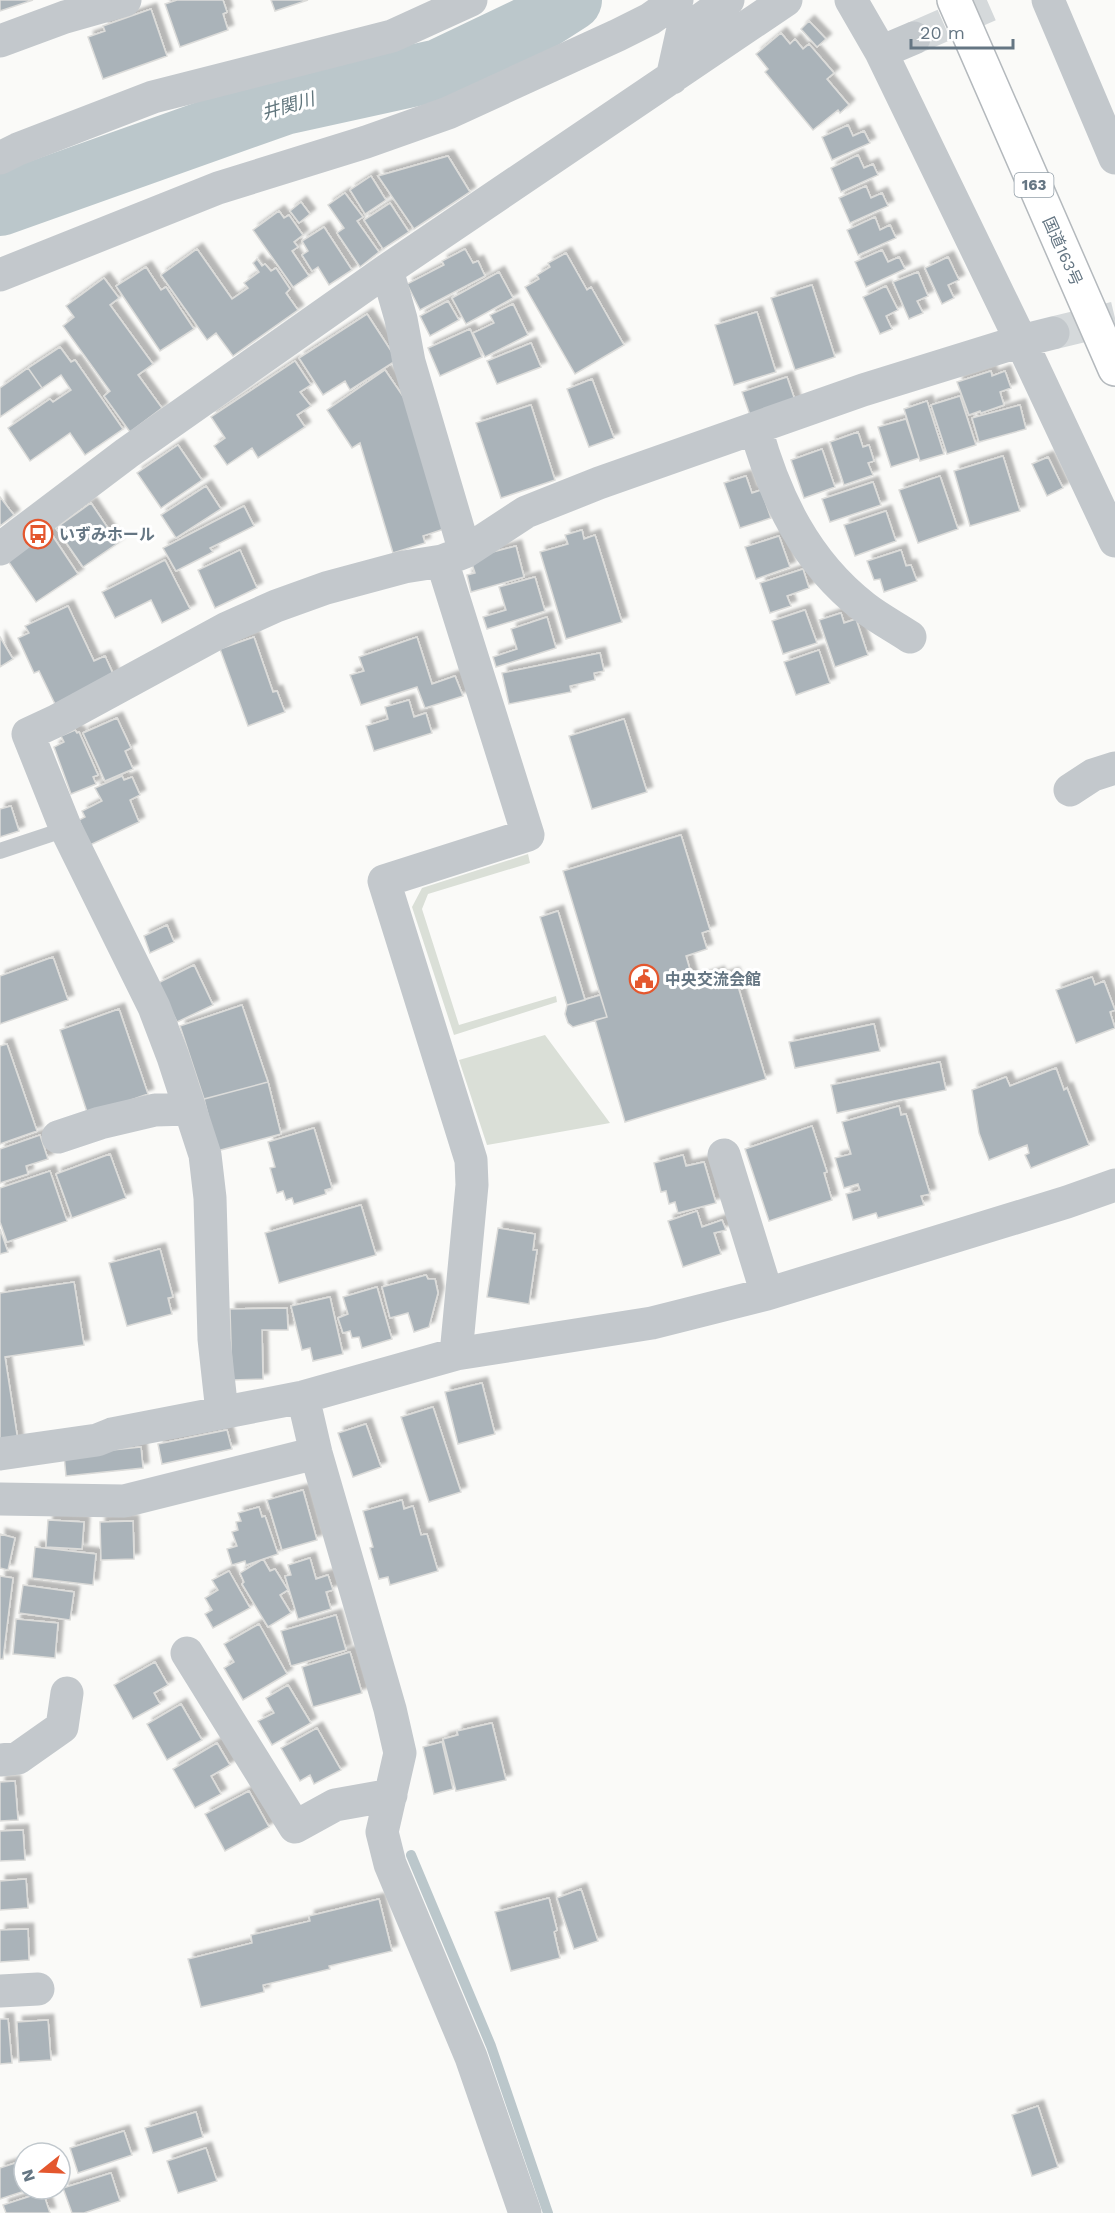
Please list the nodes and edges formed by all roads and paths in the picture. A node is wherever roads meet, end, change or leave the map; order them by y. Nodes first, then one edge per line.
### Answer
1 (125, 0) edge
2 (471, 0) edge
3 (677, 0) edge
4 (728, 0) edge
5 (786, 0) edge
6 (852, 0) edge
7 (954, 0) edge
8 (1048, 0) edge
9 (914, 38) tunnel mouth
10 (0, 41) edge
11 (881, 52) junction
12 (672, 78) junction
13 (0, 158) edge
14 (1115, 158) edge
15 (387, 270) junction
16 (0, 275) edge
17 (1053, 333) tunnel mouth
18 (1021, 341) junction
19 (1115, 369) edge
20 (756, 429) junction
21 (1115, 541) edge
22 (0, 549) edge
23 (453, 556) junction
24 (910, 637) dead end
25 (14, 734) edge
26 (1115, 768) edge
27 (1070, 790) dead end
28 (66, 829) junction
29 (0, 851) edge
30 (189, 1109) junction
31 (58, 1137) dead end
32 (724, 1155) dead end
33 (1115, 1185) edge
34 (767, 1294) junction
35 (456, 1354) junction
36 (303, 1397) junction
37 (222, 1412) junction
38 (316, 1453) junction
39 (0, 1454) edge
40 (0, 1499) edge
41 (187, 1653) dead end
42 (67, 1693) dead end
43 (0, 1760) edge
44 (391, 1795) junction
45 (38, 1989) dead end
46 (0, 1991) edge
47 (525, 2213) edge

1 - 10 street
2 - 13 street
3 - 16 street
4 - 12 street
5 - 12 street
6 - 11 street
7 - 19 highway, 国道163号 / 163
8 - 14 street
9 - 11 street
11 - 18 street
12 - 15 street
15 - 22 street
15 - 23 street
17 - 18 street
18 - 20 street
18 - 21 street
20 - 23 street
20 - 24 street
23 - 25 street
23 - 35 street
25 - 28 street
26 - 27 street
28 - 29 lane
28 - 30 street
30 - 31 street
30 - 37 street
32 - 34 street
33 - 34 street
34 - 35 street
35 - 36 street
36 - 37 street
36 - 38 street
37 - 39 street
38 - 40 street
38 - 44 street
41 - 44 street
42 - 43 street
44 - 47 street
45 - 46 street

